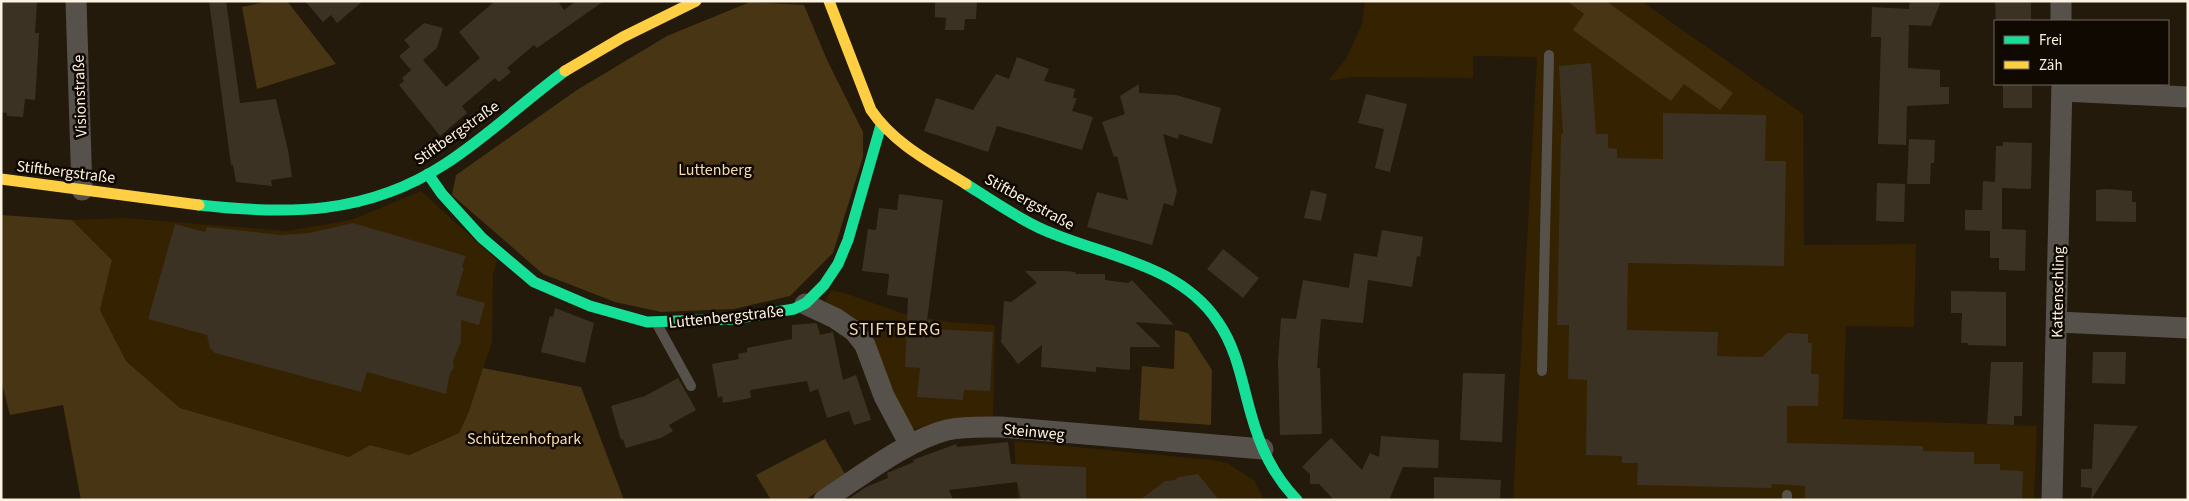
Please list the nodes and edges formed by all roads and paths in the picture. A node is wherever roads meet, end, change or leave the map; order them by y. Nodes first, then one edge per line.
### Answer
1 (76, 1) edge
2 (696, 1) edge
3 (829, 1) edge
4 (2061, 1) edge
5 (2061, 20) edge
6 (1549, 54) dead end
7 (2062, 87) edge
8 (2188, 97) edge
9 (880, 125) junction
10 (428, 174) junction
11 (1, 179) edge
12 (82, 190) junction
13 (805, 304) junction
14 (2057, 322) junction
15 (656, 323) junction
16 (2188, 328) edge
17 (1542, 371) dead end
18 (691, 386) dead end
19 (906, 438) junction
20 (1263, 450) junction
21 (824, 500) edge
22 (1296, 500) edge
23 (2052, 500) edge

1 - 12 street, Visionstraße
2 - 10 street, Stiftbergstraße
3 - 9 street, Stiftbergstraße
4 - 5 street
6 - 17 lane
7 - 8 street
7 - 14 street, Kattenschling
9 - 13 street, Luttenbergstraße
9 - 20 street, Stiftbergstraße
10 - 12 street, Stiftbergstraße
10 - 15 street, Luttenbergstraße
11 - 12 street, Stiftbergstraße
13 - 15 street, Luttenbergstraße
13 - 19 street, Luttenbergstraße
14 - 16 street
14 - 23 street, Kattenschling
15 - 18 lane
19 - 20 street, Steinweg
19 - 21 street, Steinweg
20 - 22 street, Stiftbergstraße

